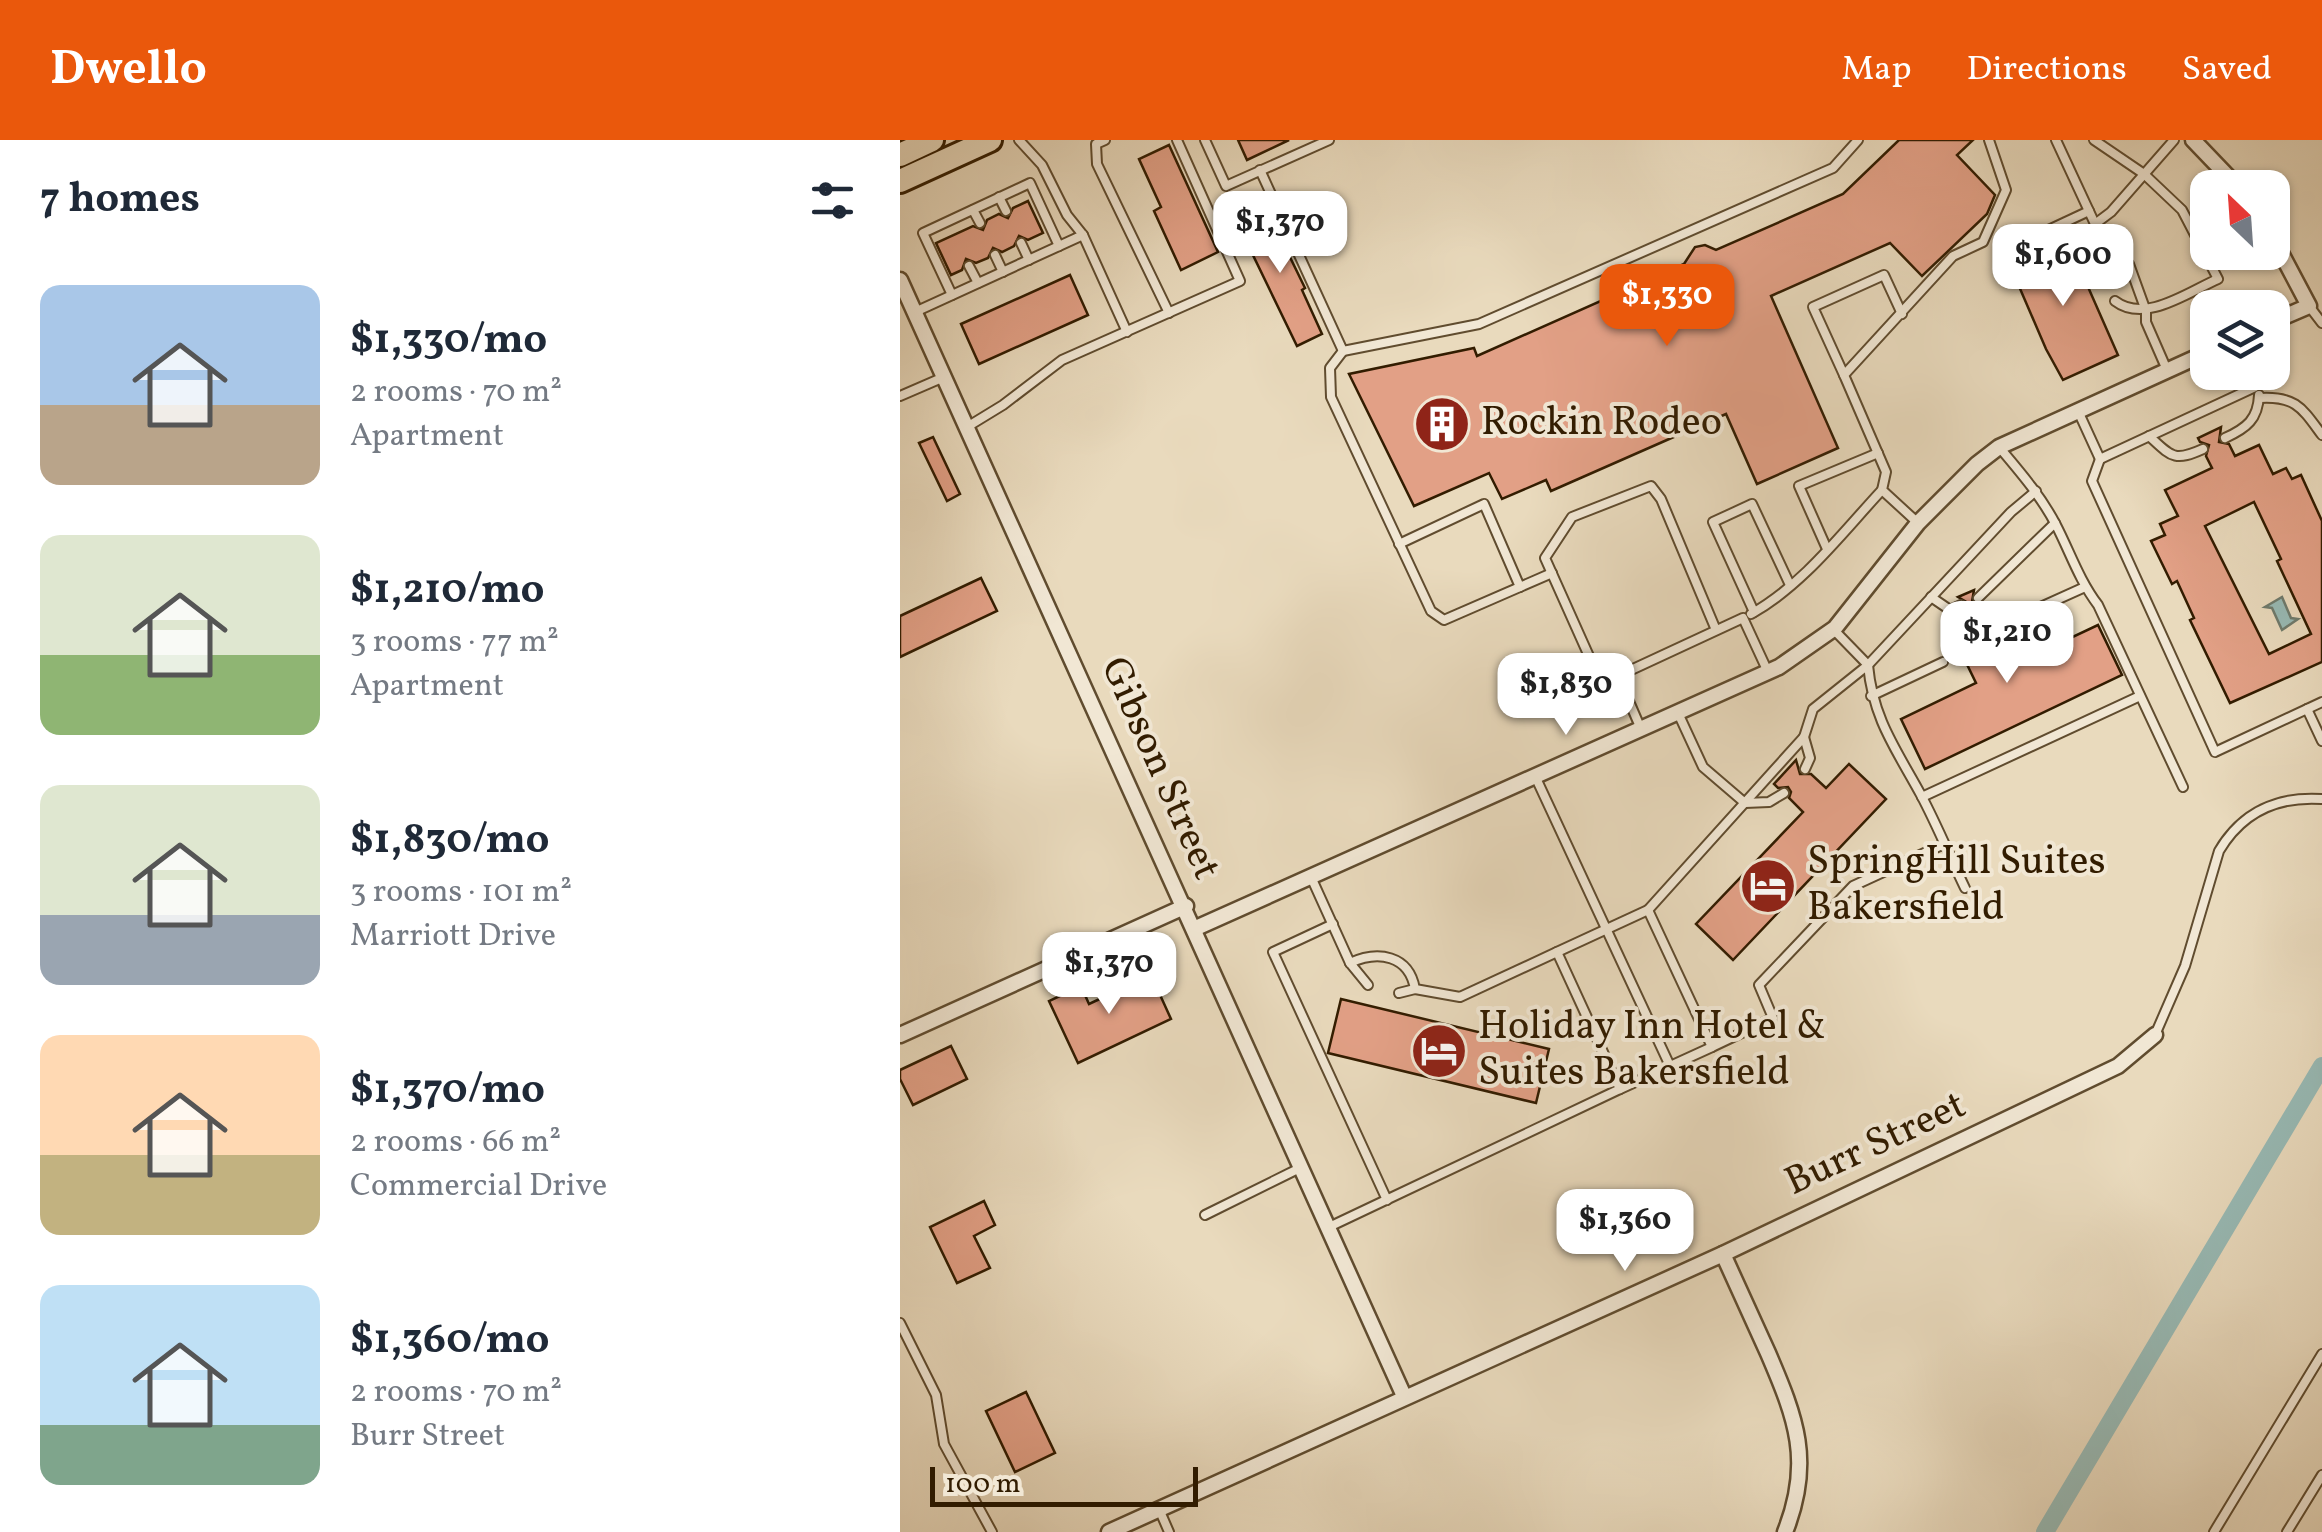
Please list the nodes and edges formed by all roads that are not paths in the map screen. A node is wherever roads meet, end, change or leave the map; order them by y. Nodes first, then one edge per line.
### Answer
1 (932, 140) edge
2 (990, 140) edge
3 (1019, 140) edge
4 (1105, 140) edge
5 (1177, 140) edge
6 (1205, 140) edge
7 (1328, 140) edge
8 (1858, 140) edge
9 (1988, 140) edge
10 (2056, 140) edge
11 (2094, 140) edge
12 (2174, 140) edge
13 (2194, 140) edge
14 (900, 154) edge
15 (1260, 170) junction
16 (2222, 170) edge
17 (2144, 174) junction
18 (900, 180) edge
19 (999, 198) junction
20 (973, 210) junction
21 (1006, 211) dead end
22 (2089, 212) junction
23 (948, 221) junction
24 (980, 223) dead end
25 (2095, 224) junction
26 (954, 235) dead end
27 (1082, 236) junction
28 (2029, 239) dead end
29 (1020, 243) dead end
30 (1059, 246) junction
31 (2107, 247) junction
32 (995, 255) dead end
33 (1029, 260) junction
34 (969, 266) dead end
35 (2289, 270) edge
36 (1003, 272) junction
37 (2103, 274) dead end
38 (900, 280) edge
39 (978, 283) junction
40 (952, 295) junction
41 (2116, 301) dead end
42 (908, 305) edge
43 (2308, 306) junction
44 (2146, 311) junction
45 (1170, 313) junction
46 (1902, 314) junction
47 (2290, 314) edge
48 (2322, 322) edge
49 (1128, 332) junction
50 (1343, 351) junction
51 (2190, 360) edge
52 (2167, 370) junction
53 (1844, 375) junction
54 (944, 376) junction
55 (2251, 390) edge
56 (2256, 390) edge
57 (900, 396) edge
58 (2260, 398) junction
59 (2078, 411) junction
60 (967, 427) junction
61 (2322, 435) edge
62 (2149, 436) junction
63 (2226, 438) dead end
64 (1999, 447) junction
65 (2203, 449) dead end
66 (1878, 453) junction
67 (2100, 459) junction
68 (1882, 490) junction
69 (2036, 491) junction
70 (1918, 523) junction
71 (2055, 523) junction
72 (1399, 544) junction
73 (1827, 549) junction
74 (1552, 573) junction
75 (1790, 586) junction
76 (1520, 587) junction
77 (2084, 587) junction
78 (1931, 597) junction
79 (1978, 598) dead end
80 (1962, 605) dead end
81 (1754, 612) junction
82 (2023, 615) dead end
83 (1742, 618) junction
84 (1833, 629) junction
85 (1716, 630) junction
86 (1942, 662) dead end
87 (1868, 665) junction
88 (1768, 672) junction
89 (1618, 676) junction
90 (1871, 696) junction
91 (2140, 696) junction
92 (2322, 702) edge
93 (2307, 709) junction
94 (1678, 712) junction
95 (1642, 728) junction
96 (1804, 737) junction
97 (2322, 741) edge
98 (1805, 769) dead end
99 (1535, 776) junction
100 (2182, 787) dead end
101 (1784, 793) dead end
102 (1922, 797) junction
103 (2322, 800) edge
104 (1745, 803) junction
105 (1944, 844) junction
106 (1311, 876) junction
107 (1964, 888) dead end
108 (1186, 906) junction
109 (1648, 910) junction
110 (1332, 924) junction
111 (1196, 928) junction
112 (1606, 929) junction
113 (1557, 952) junction
114 (1350, 963) junction
115 (1368, 985) dead end
116 (1415, 989) junction
117 (1399, 993) dead end
118 (900, 1034) edge
119 (2155, 1034) joint
120 (1712, 1047) junction
121 (1670, 1066) junction
122 (1620, 1089) junction
123 (1302, 1167) junction
124 (1387, 1200) junction
125 (1205, 1216) dead end
126 (1329, 1227) junction
127 (1723, 1254) junction
128 (900, 1323) edge
129 (2322, 1354) edge
130 (1404, 1396) junction
131 (2322, 1475) edge
132 (1158, 1509) junction
133 (992, 1532) edge
134 (1109, 1532) edge
135 (1169, 1532) edge
136 (1785, 1532) edge
137 (2214, 1532) edge
138 (2287, 1532) edge

1 - 14 main road
2 - 18 main road
3 - 27 lane
4 - 45 lane
5 - 45 lane
6 - 15 lane
7 - 15 lane
8 - 50 lane
9 - 46 lane
10 - 22 lane
11 - 17 lane
12 - 17 lane
13 - 16 street
15 - 50 lane
17 - 25 lane
17 - 44 lane
19 - 20 lane
19 - 21 lane
19 - 30 lane
20 - 23 lane
20 - 24 lane
22 - 25 lane
22 - 28 lane
23 - 26 lane
23 - 40 lane
25 - 31 lane
27 - 30 lane
27 - 49 lane
29 - 33 lane
30 - 33 lane
31 - 37 lane
31 - 44 lane
32 - 36 lane
33 - 36 lane
34 - 39 lane
35 - 43 street
36 - 39 lane
38 - 42 street, Gibson Street
39 - 40 lane
40 - 42 lane
41 - 44 lane
42 - 54 street, Gibson Street
43 - 47 street
43 - 48 lane
44 - 52 lane
45 - 49 lane
46 - 53 lane
46 - 53 lane
49 - 60 lane
50 - 72 lane
51 - 52 street
52 - 59 street
53 - 66 lane
54 - 57 lane
54 - 60 street, Gibson Street
55 - 62 lane
56 - 58 lane
58 - 61 lane
58 - 63 lane
59 - 64 street
59 - 67 lane
60 - 108 street, Gibson Street
62 - 65 lane
62 - 67 lane
64 - 69 lane
64 - 70 street
66 - 68 lane
66 - 73 lane
67 - 93 lane
68 - 70 lane
68 - 73 lane
69 - 71 lane
69 - 78 lane
70 - 84 street
71 - 77 lane
71 - 79 lane
72 - 76 lane
72 - 76 lane
73 - 75 lane
74 - 76 lane
74 - 85 lane
74 - 89 lane
75 - 81 lane
75 - 81 lane
77 - 82 lane
77 - 91 lane
78 - 80 lane
78 - 87 lane
81 - 83 lane
83 - 85 lane
83 - 88 lane
84 - 87 lane
84 - 88 street
85 - 89 lane
86 - 90 lane
87 - 90 lane
87 - 96 lane
88 - 94 street
89 - 95 lane
90 - 102 lane
91 - 100 lane
91 - 102 lane
92 - 93 lane
93 - 97 lane
94 - 95 street
94 - 104 lane
95 - 99 street
96 - 98 lane
96 - 104 lane
99 - 106 street
99 - 112 lane
101 - 104 lane
102 - 105 lane
103 - 119 lane, Burr Street
104 - 109 lane
105 - 107 lane
105 - 120 lane
106 - 110 lane
106 - 111 street
108 - 111 street, Gibson Street
108 - 118 street
109 - 112 lane
109 - 120 lane
110 - 114 lane
110 - 124 lane
111 - 123 street, Gibson Street
112 - 113 lane
112 - 121 lane
113 - 116 lane
113 - 122 lane
114 - 115 lane
114 - 116 lane
116 - 117 lane
119 - 127 street, Burr Street
120 - 121 lane
121 - 122 lane
122 - 124 lane
123 - 125 lane
123 - 126 street, Gibson Street
124 - 126 lane
126 - 130 street, Gibson Street
127 - 130 street, Burr Street
127 - 136 street
128 - 133 lane
129 - 137 lane
130 - 132 street, Burr Street
131 - 138 lane
132 - 134 street, Burr Street
132 - 135 lane

